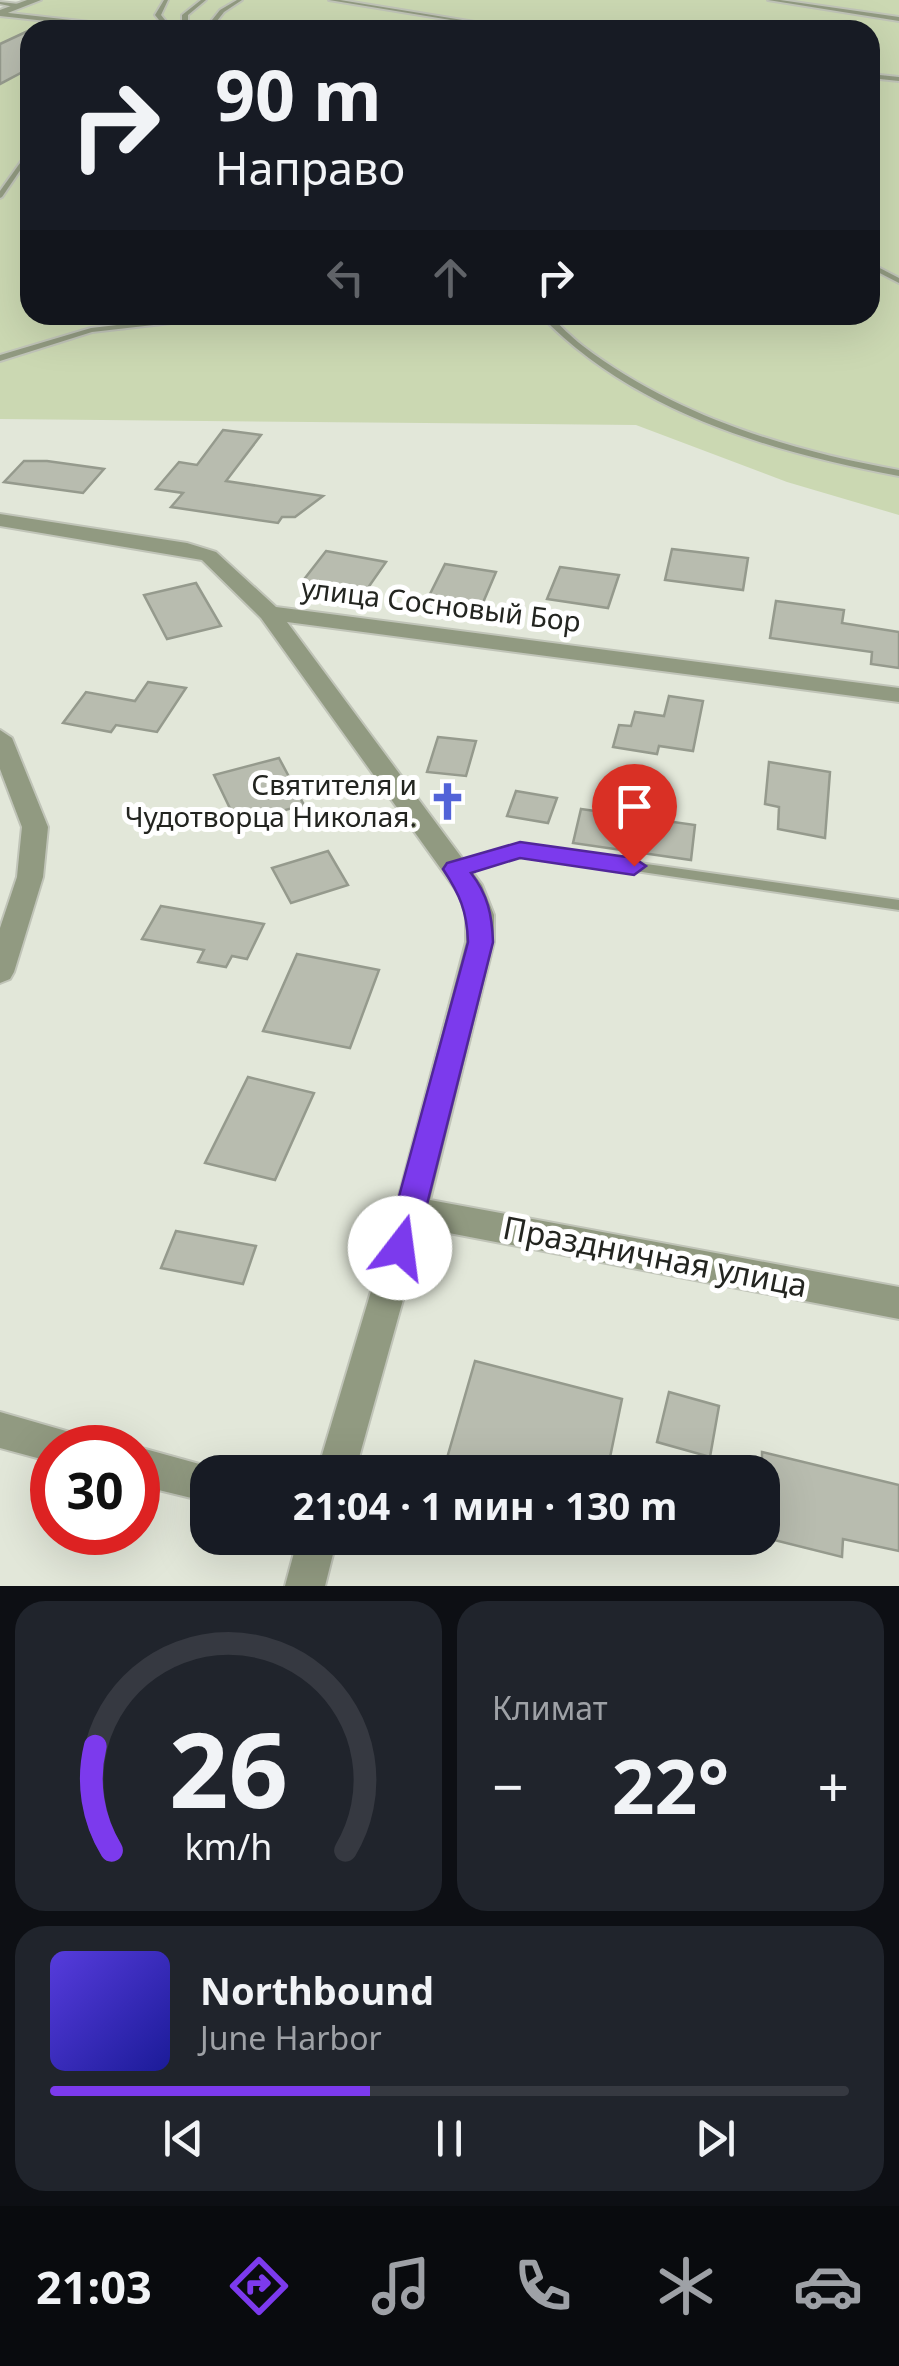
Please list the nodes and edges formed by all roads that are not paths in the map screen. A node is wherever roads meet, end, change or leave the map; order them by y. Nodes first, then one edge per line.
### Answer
1 (36, 0) edge
2 (204, 0) edge
3 (240, 0) edge
4 (331, 0) edge
5 (770, 0) edge
6 (188, 1) edge
7 (0, 2) edge
8 (18, 6) junction
9 (189, 10) junction
10 (0, 13) edge
11 (899, 19) edge
12 (58, 20) edge
13 (183, 20) edge
14 (216, 20) edge
15 (458, 20) edge
16 (20, 166) edge
17 (0, 196) edge
18 (135, 325) edge
19 (553, 325) edge
20 (0, 358) edge
21 (899, 473) edge
22 (0, 520) edge
23 (269, 613) junction
24 (899, 695) edge
25 (0, 738) edge
26 (456, 869) junction
27 (899, 905) edge
28 (0, 972) edge
29 (411, 1211) junction
30 (899, 1303) edge
31 (0, 1430) edge
32 (30, 1438) edge
33 (341, 1455) edge
34 (160, 1472) edge
35 (190, 1479) edge
36 (313, 1555) edge
37 (305, 1586) edge

1 - 8 street
2 - 9 lane
3 - 14 lane
4 - 15 lane
5 - 11 lane
6 - 9 lane
7 - 8 lane
8 - 10 street
9 - 13 lane
10 - 12 lane
16 - 17 lane
18 - 20 lane
19 - 21 lane
22 - 23 street, улица Сосновый Бор
23 - 24 street, улица Сосновый Бор
23 - 26 street
25 - 28 street
26 - 27 lane
26 - 29 street
29 - 30 street, Праздничная улица
29 - 33 street
31 - 32 street
34 - 35 street
36 - 37 street

